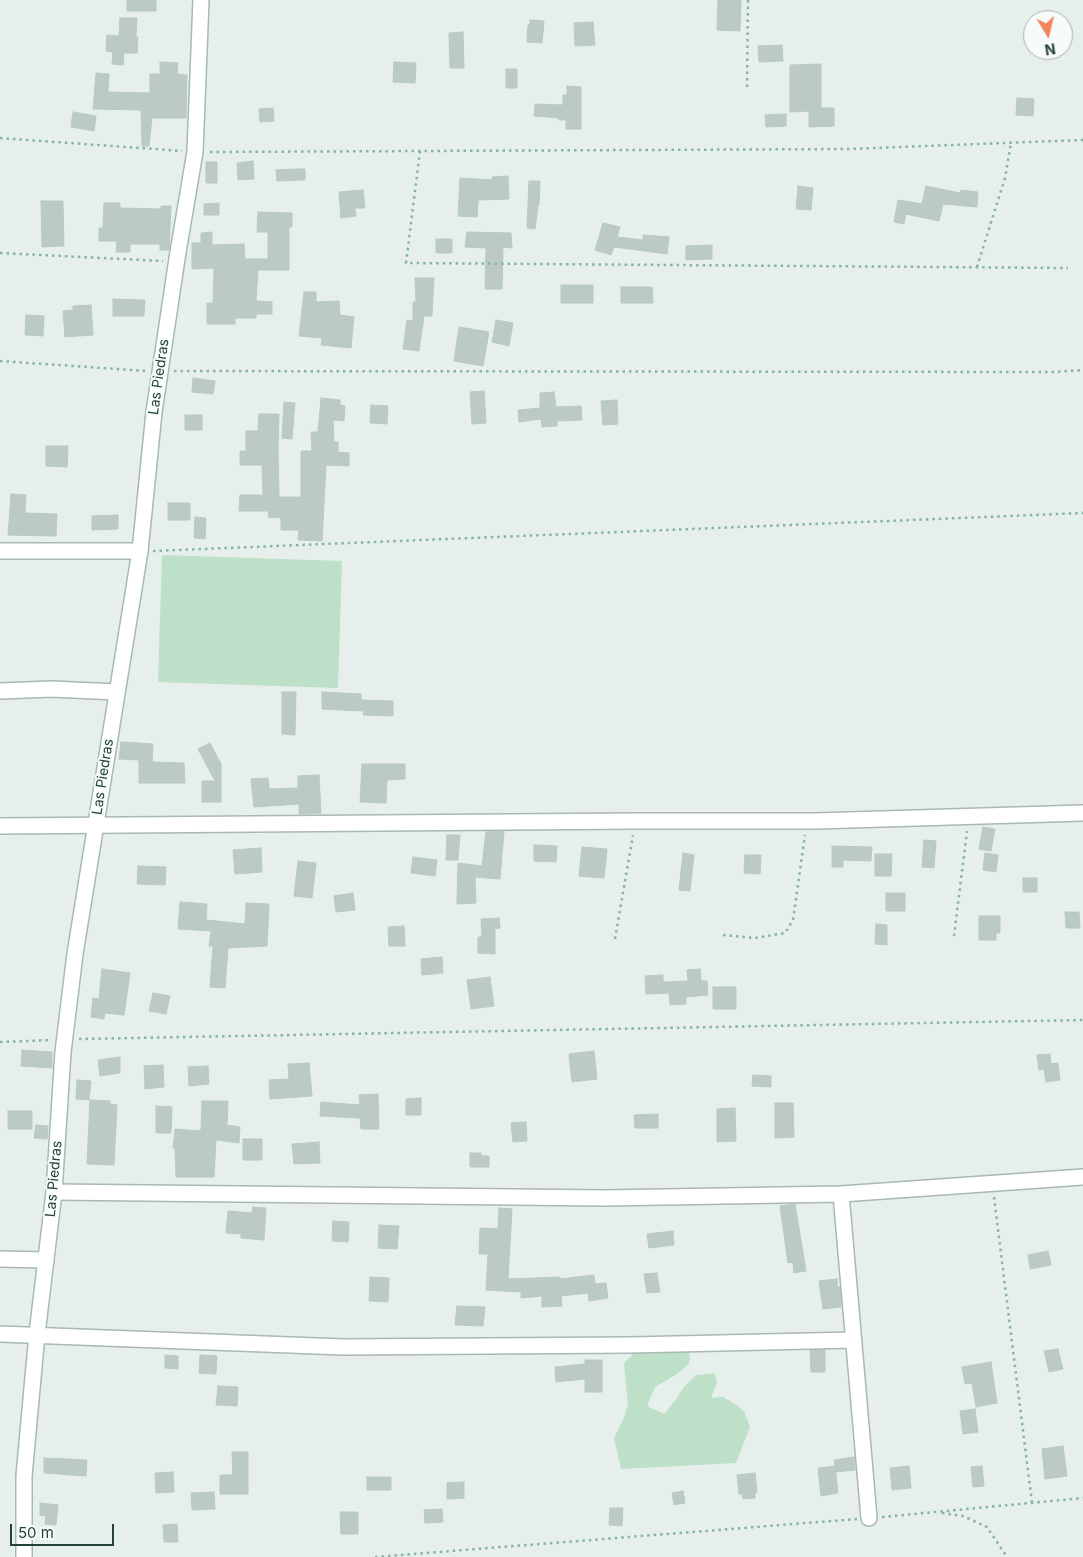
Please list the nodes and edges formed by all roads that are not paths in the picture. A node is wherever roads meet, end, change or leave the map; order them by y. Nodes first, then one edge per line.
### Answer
1 (201, 0) edge
2 (0, 551) edge
3 (140, 551) junction
4 (0, 691) edge
5 (117, 692) junction
6 (1083, 813) edge
7 (0, 826) edge
8 (95, 826) junction
9 (1083, 1178) edge
10 (54, 1192) junction
11 (841, 1194) junction
12 (0, 1259) edge
13 (46, 1260) junction
14 (0, 1334) edge
15 (37, 1334) junction
16 (854, 1340) junction
17 (869, 1518) road end
18 (24, 1557) edge

1 - 3 street, Las Piedras
2 - 3 street
3 - 5 street, Las Piedras
4 - 5 street
5 - 8 street, Las Piedras
6 - 8 street
7 - 8 street
8 - 10 street, Las Piedras
9 - 11 street
10 - 11 street
10 - 13 street, Las Piedras
11 - 16 street
12 - 13 street
13 - 15 street, Las Piedras
14 - 15 street
15 - 16 street
15 - 18 street, Las Piedras
16 - 17 street

